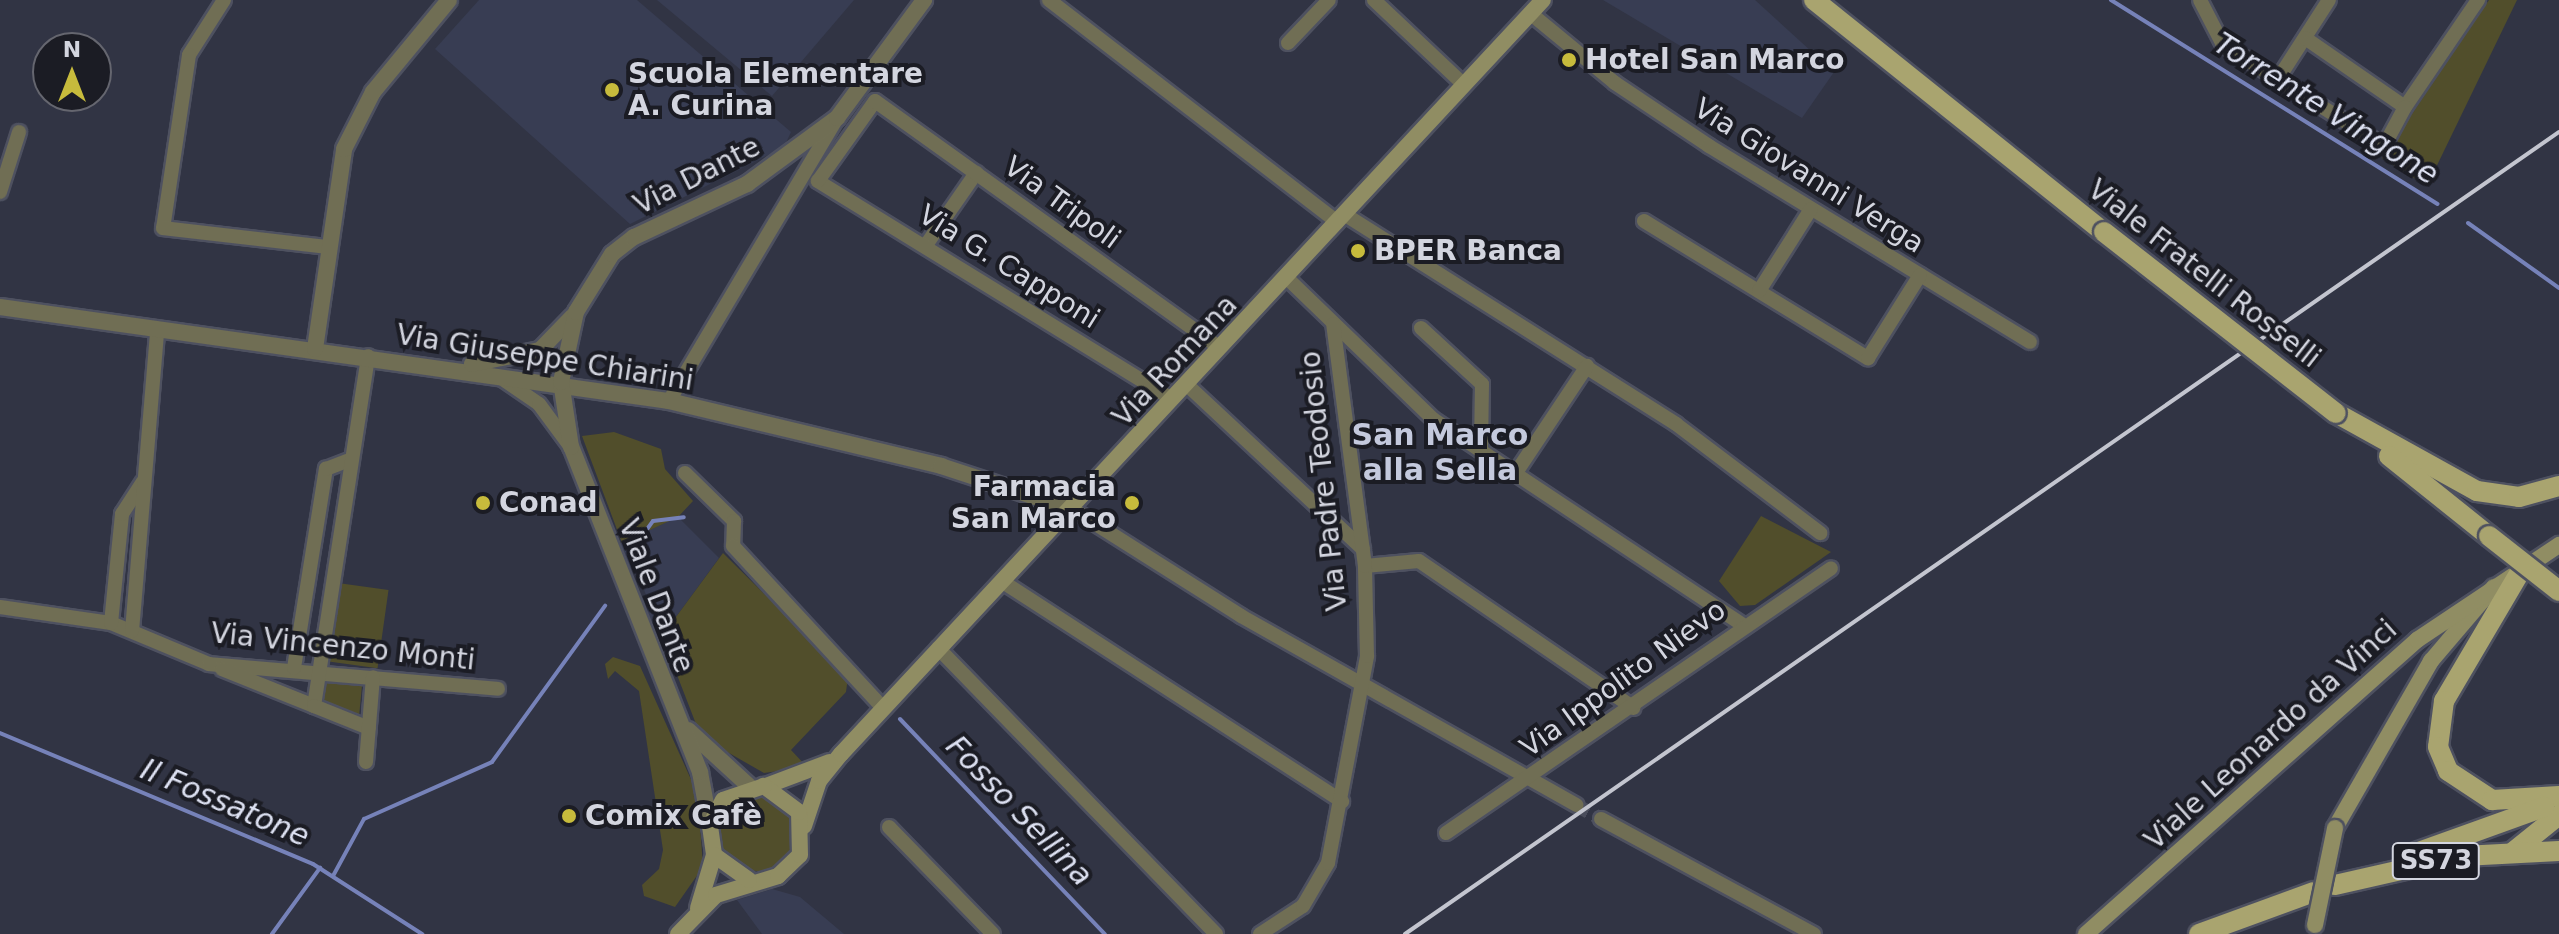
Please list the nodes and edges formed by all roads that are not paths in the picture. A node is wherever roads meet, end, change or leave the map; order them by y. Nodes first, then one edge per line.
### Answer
1 (224, 0) edge
2 (449, 0) edge
3 (924, 0) edge
4 (1049, 0) edge
5 (1329, 0) edge
6 (1374, 0) edge
7 (1543, 0) edge
8 (1814, 0) edge
9 (2200, 0) edge
10 (2329, 0) edge
11 (2478, 0) edge
12 (1530, 13) junction
13 (2305, 38) junction
14 (1288, 43) dead end
15 (2278, 79) junction
16 (1462, 83) junction
17 (2405, 107) junction
18 (837, 118) junction
19 (19, 132) dead end
20 (976, 173) junction
21 (818, 181) joint
22 (0, 192) edge
23 (1811, 209) junction
24 (1340, 218) junction
25 (1644, 221) dead end
26 (926, 245) junction
27 (328, 247) junction
28 (1920, 275) junction
29 (1287, 278) junction
30 (1759, 291) junction
31 (0, 307) edge
32 (576, 312) junction
33 (1333, 324) junction
34 (1421, 328) dead end
35 (157, 331) junction
36 (2030, 342) dead end
37 (1219, 347) junction
38 (315, 349) junction
39 (368, 356) junction
40 (1587, 366) junction
41 (455, 367) junction
42 (490, 372) junction
43 (561, 382) junction
44 (1186, 384) junction
45 (595, 387) junction
46 (1172, 399) junction
47 (669, 401) junction
48 (2336, 413) junction
49 (566, 420) junction
50 (571, 447) junction
51 (1481, 451) junction
52 (349, 460) junction
53 (685, 473) dead end
54 (1515, 474) junction
55 (144, 482) junction
56 (2559, 486) edge
57 (1072, 509) junction
58 (1820, 533) dead end
59 (2559, 545) edge
60 (1363, 549) junction
61 (1365, 566) junction
62 (2523, 567) junction
63 (1831, 568) dead end
64 (1003, 582) junction
65 (2496, 583) junction
66 (2559, 591) edge
67 (0, 607) edge
68 (111, 623) junction
69 (1742, 624) junction
70 (132, 631) junction
71 (938, 648) junction
72 (209, 664) junction
73 (294, 668) junction
74 (318, 671) junction
75 (373, 677) junction
76 (1361, 684) junction
77 (498, 689) dead end
78 (314, 706) junction
79 (883, 708) junction
80 (1634, 708) junction
81 (679, 720) junction
82 (369, 728) junction
83 (841, 754) junction
84 (366, 762) dead end
85 (1530, 779) junction
86 (757, 786) junction
87 (2559, 799) edge
88 (1342, 801) junction
89 (1576, 805) tunnel mouth
90 (2559, 815) edge
91 (1601, 819) tunnel mouth
92 (2512, 819) junction
93 (710, 826) junction
94 (804, 826) junction
95 (889, 827) dead end
96 (1446, 833) dead end
97 (2559, 851) edge
98 (2513, 852) junction
99 (714, 855) junction
100 (2361, 876) junction
101 (749, 880) junction
102 (2335, 885) dead end
103 (2314, 892) dead end
104 (694, 916) junction
105 (2314, 930) edge
106 (678, 934) edge
107 (993, 934) edge
108 (1216, 934) edge
109 (1260, 934) edge
110 (1814, 934) edge
111 (2086, 934) edge
112 (2199, 934) edge

1 - 27 street
2 - 27 street
3 - 18 street, Via Dante
4 - 24 street
5 - 14 street
6 - 16 street
7 - 12 main road, Via Romana
8 - 48 main road, Viale Fratelli Rosselli, bridge
9 - 15 street
10 - 13 street
11 - 17 street
12 - 16 main road, Via Romana
12 - 23 street, Via Giovanni Verga
13 - 15 street
13 - 17 street
15 - 17 street
16 - 24 main road, Via Romana
18 - 32 street, Via Dante
18 - 47 street
19 - 22 street
20 - 21 street, Via Tripoli
20 - 26 street
20 - 37 street, Via Tripoli
21 - 26 street, Via G. Capponi
23 - 28 street, Via Giovanni Verga
23 - 30 street
24 - 29 main road, Via Romana
24 - 40 street
25 - 30 street
26 - 46 street, Via G. Capponi
27 - 38 street
28 - 30 street
28 - 36 street, Via Giovanni Verga
29 - 33 street
29 - 37 main road, Via Romana
31 - 35 street, Via Giuseppe Chiarini
32 - 41 street
32 - 43 street, Via Dante
33 - 51 street
33 - 60 street, Via Padre Teodosio
34 - 51 street
35 - 38 street, Via Giuseppe Chiarini
35 - 55 street
37 - 44 main road, Via Romana
38 - 39 street, Via Giuseppe Chiarini
39 - 41 street, Via Giuseppe Chiarini
39 - 52 street
40 - 54 street
40 - 58 street
41 - 42 street, Via Giuseppe Chiarini
42 - 43 street, Via Giuseppe Chiarini
42 - 50 street
43 - 45 street, Via Giuseppe Chiarini
43 - 49 street, Viale Dante
44 - 46 main road, Via Romana
44 - 60 street
45 - 47 street, Via Giuseppe Chiarini
45 - 49 street
46 - 57 main road, Via Romana
47 - 57 street, Via Giuseppe Chiarini
48 - 56 main road
48 - 66 main road, Viale Fratelli Rosselli, bridge
49 - 50 street, Viale Dante
50 - 81 street, Viale Dante
51 - 54 street
52 - 73 street
52 - 74 street
53 - 79 street
54 - 69 street
55 - 68 street
55 - 70 street
57 - 64 main road, Via Romana
57 - 76 street
59 - 62 main road, Viale Leonardo da Vinci
60 - 61 street, Via Padre Teodosio
61 - 76 street, Via Padre Teodosio
61 - 80 street
62 - 65 main road, Viale Leonardo da Vinci
62 - 87 main road
63 - 69 street, Via Ippolito Nievo
64 - 71 main road, Via Romana
64 - 88 street
65 - 105 main road, Viale Leonardo da Vinci, bridge
65 - 111 main road, Viale Leonardo da Vinci
67 - 68 street, Via Vincenzo Monti
68 - 70 street, Via Vincenzo Monti
69 - 80 street, Via Ippolito Nievo
70 - 72 street, Via Vincenzo Monti
71 - 79 main road, Via Romana
71 - 108 street
72 - 73 street, Via Vincenzo Monti
72 - 78 street
73 - 74 street, Via Vincenzo Monti
74 - 75 street, Via Vincenzo Monti
74 - 78 street
75 - 77 street, Via Vincenzo Monti
75 - 82 street
76 - 85 street
76 - 88 street, Via Padre Teodosio
78 - 82 street
79 - 83 main road, Via Romana
80 - 85 street, Via Ippolito Nievo
81 - 86 street
81 - 93 street, Viale Dante
82 - 84 street
83 - 86 main road
83 - 94 main road
85 - 89 street
85 - 96 street, Via Ippolito Nievo
86 - 93 main road
86 - 94 main road
87 - 92 main road
88 - 109 street, Via Padre Teodosio
90 - 98 main road
91 - 110 street
92 - 98 main road
92 - 100 main road
93 - 99 main road
94 - 101 main road
95 - 107 street
97 - 98 main road, SS73
98 - 100 main road, SS73
99 - 101 main road
99 - 104 main road
100 - 102 main road, SS73
101 - 104 main road
103 - 112 main road
104 - 106 main road

